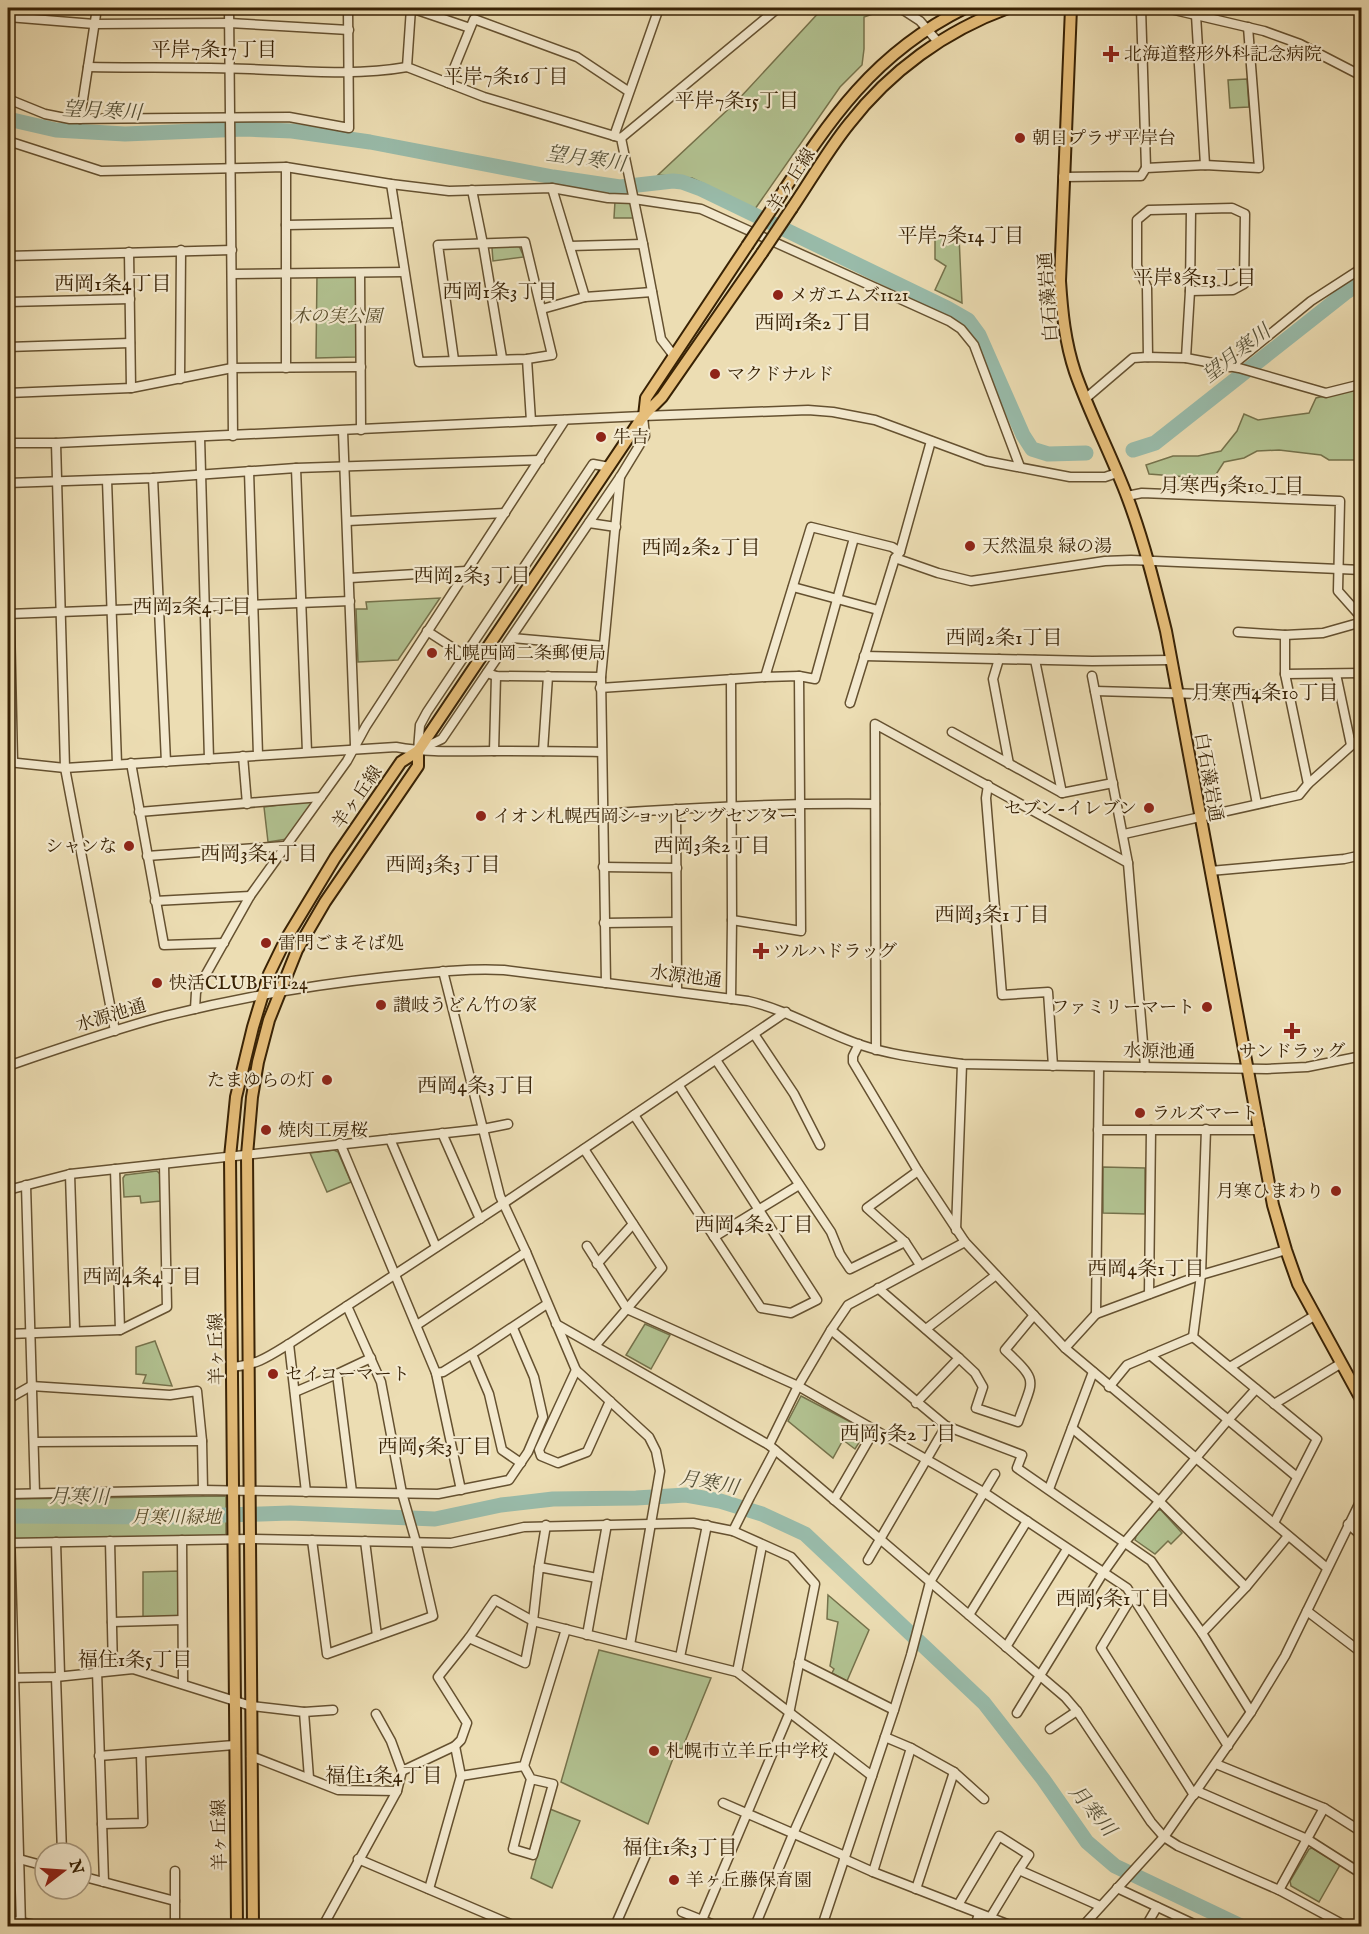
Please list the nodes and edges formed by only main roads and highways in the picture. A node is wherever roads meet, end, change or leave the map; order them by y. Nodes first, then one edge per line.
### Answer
1 (965, 8) edge
2 (1008, 8) edge
3 (1071, 8) edge
4 (644, 416) junction
5 (418, 751) junction
6 (1362, 1401) edge
7 (237, 1926) edge
8 (253, 1926) edge

1 - 4 main road, 羊ヶ丘線, bridge
2 - 4 main road, 羊ヶ丘線, bridge
3 - 6 main road, 白石藻岩通
4 - 5 main road, 羊ヶ丘線
5 - 7 main road, 羊ヶ丘線
5 - 8 main road, 羊ヶ丘線

